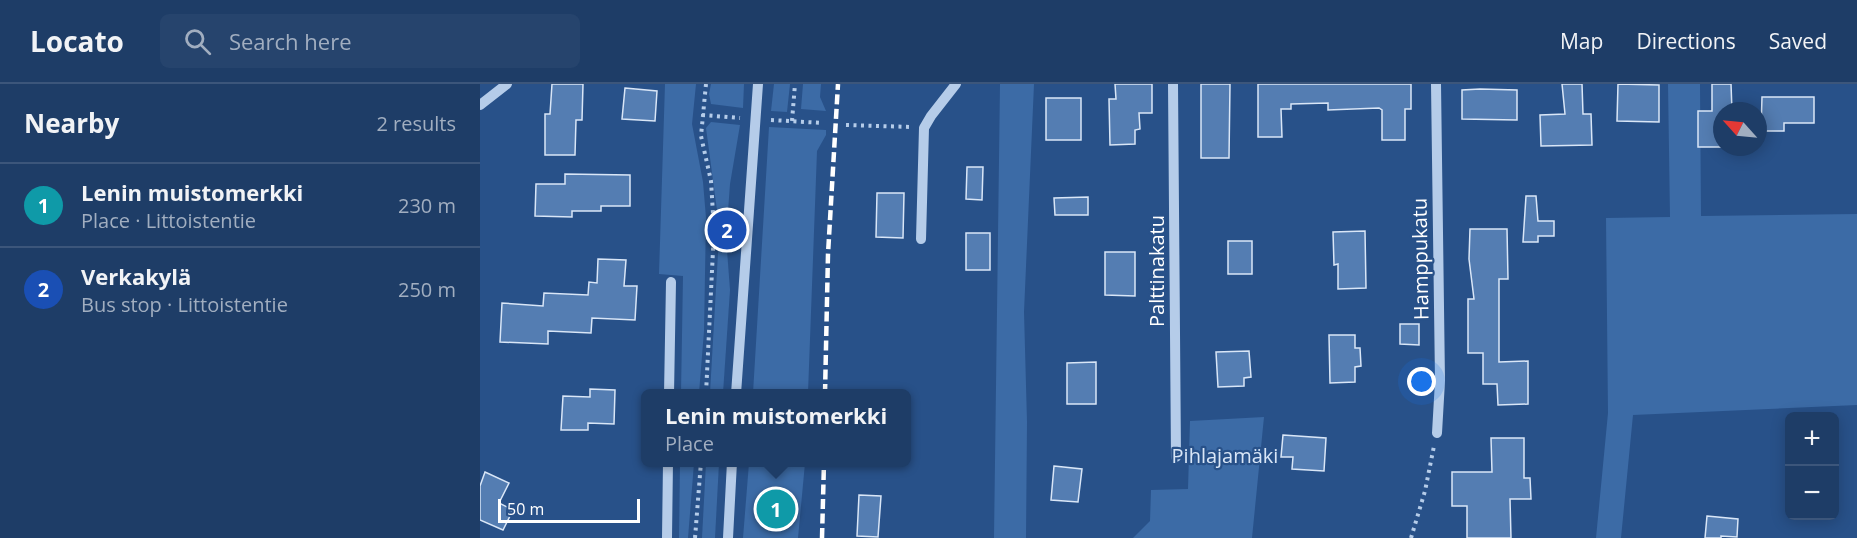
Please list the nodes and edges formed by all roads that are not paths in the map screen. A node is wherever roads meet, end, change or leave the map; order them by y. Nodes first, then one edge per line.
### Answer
1 (507, 84) edge
2 (758, 84) edge
3 (956, 84) edge
4 (1173, 84) edge
5 (1436, 84) edge
6 (480, 105) edge
7 (921, 239) dead end
8 (671, 282) dead end
9 (669, 389) edge
10 (736, 389) edge
11 (1437, 433) road end
12 (1176, 457) dead end
13 (668, 467) edge
14 (732, 467) edge
15 (667, 538) edge
16 (728, 538) edge

1 - 6 street
2 - 10 street
3 - 7 street
4 - 12 street, Palttinakatu
5 - 11 street, Hamppukatu
8 - 9 street
13 - 15 street
14 - 16 street

